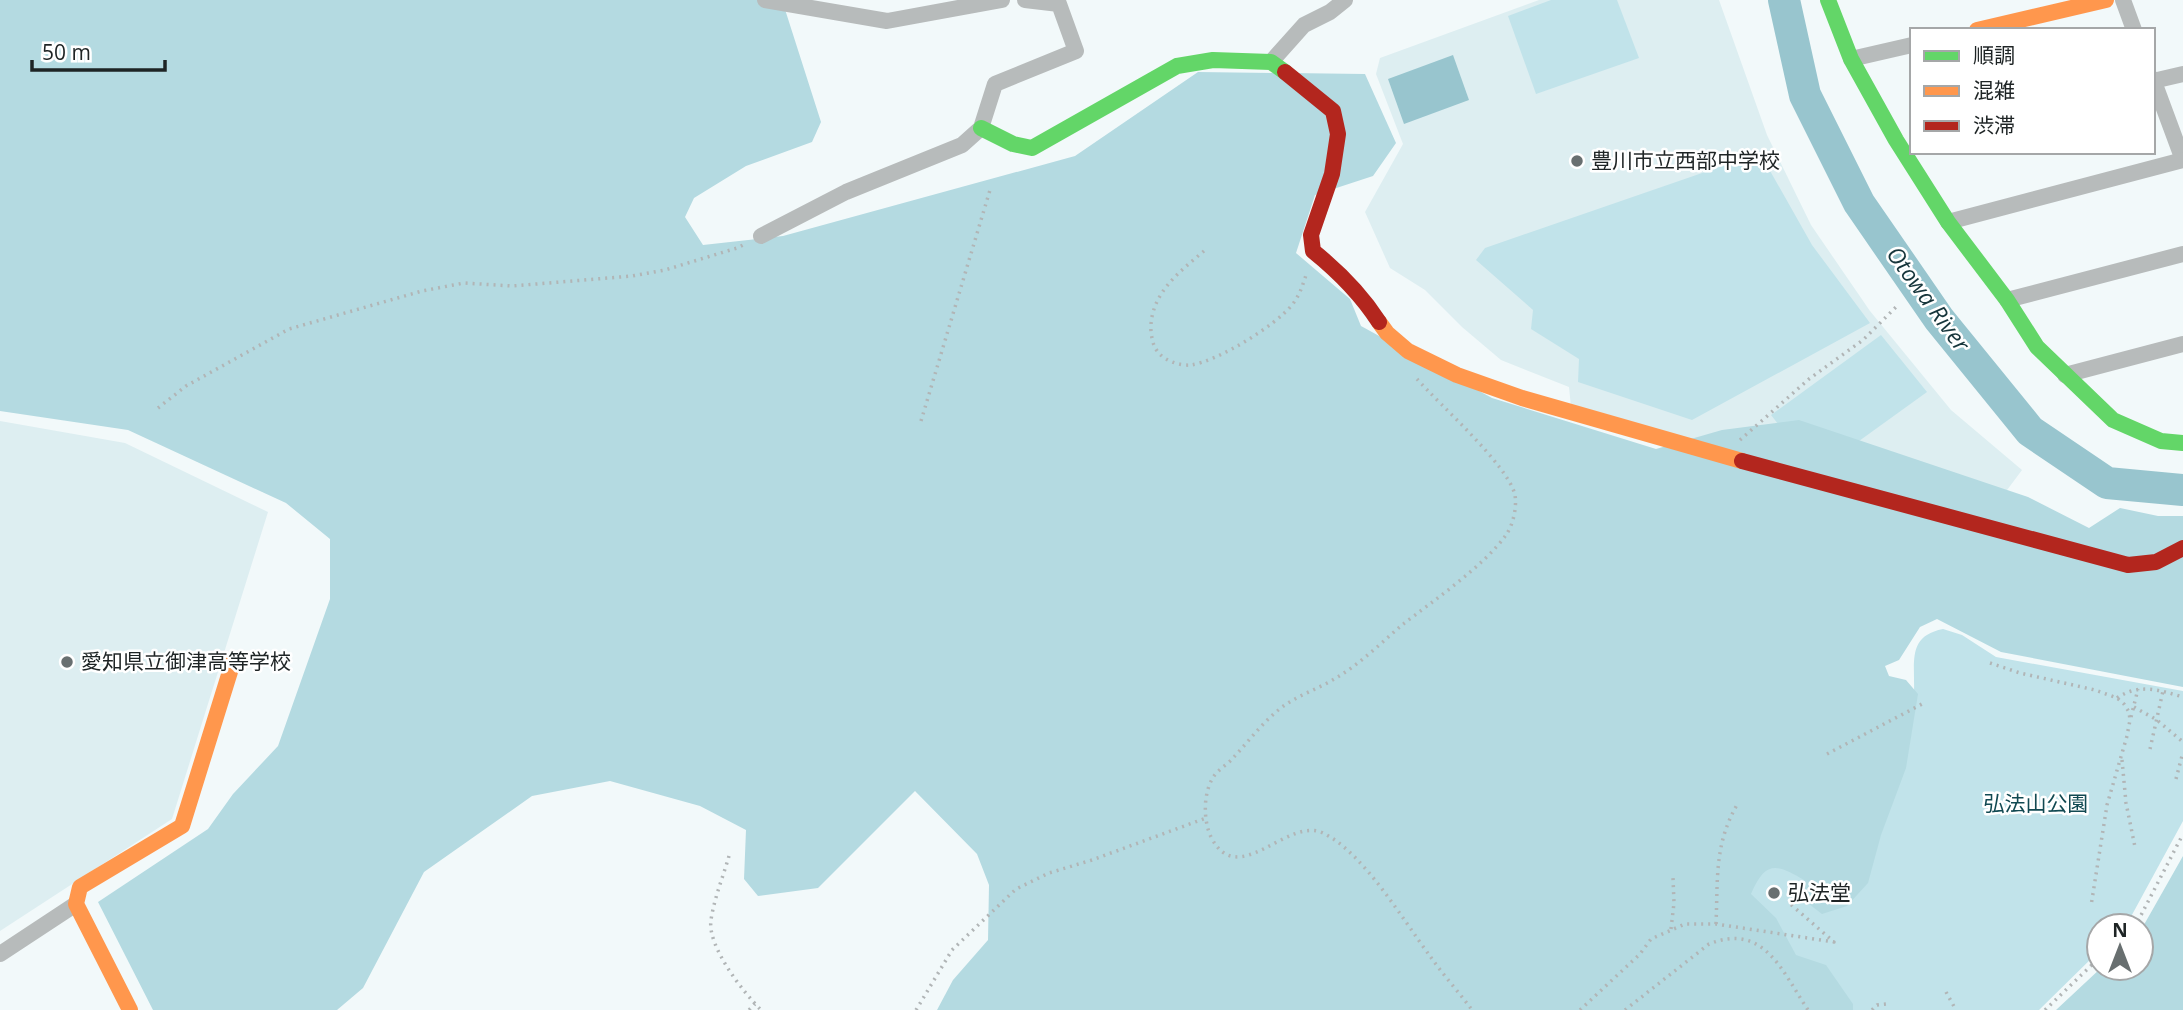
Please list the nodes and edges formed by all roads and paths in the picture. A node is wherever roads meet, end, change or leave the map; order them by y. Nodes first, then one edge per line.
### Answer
1 (765, 0) edge
2 (1002, 0) edge
3 (1026, 0) edge
4 (1345, 0) edge
5 (1828, 0) edge
6 (2106, 0) edge
7 (2123, 0) edge
8 (1986, 28) edge
9 (2133, 28) edge
10 (1910, 45) edge
11 (1851, 59) junction
12 (1270, 62) junction
13 (2183, 74) edge
14 (2155, 80) edge
15 (2155, 85) edge
16 (981, 128) junction
17 (1904, 138) edge
18 (1912, 154) edge
19 (2183, 160) edge
20 (990, 190) dead end
21 (1948, 222) junction
22 (761, 236) joint
23 (1204, 251) dead end
24 (1313, 251) junction
25 (2183, 254) edge
26 (2007, 300) junction
27 (1897, 306) dead end
28 (2183, 344) edge
29 (1412, 371) dead end
30 (2065, 376) junction
31 (158, 408) dead end
32 (922, 421) dead end
33 (2183, 443) edge
34 (1723, 456) junction
35 (2183, 548) edge
36 (233, 662) dead end
37 (1990, 663) dead end
38 (2138, 689) junction
39 (2163, 691) junction
40 (2117, 698) junction
41 (2183, 698) edge
42 (1922, 704) dead end
43 (2134, 706) junction
44 (2130, 720) junction
45 (2157, 720) junction
46 (2183, 742) edge
47 (2150, 749) dead end
48 (2183, 752) edge
49 (1827, 754) dead end
50 (2121, 756) junction
51 (2176, 779) dead end
52 (1738, 803) dead end
53 (1206, 818) junction
54 (2183, 834) edge
55 (2135, 847) dead end
56 (729, 856) dead end
57 (1673, 878) dead end
58 (1788, 902) dead end
59 (76, 904) junction
60 (2091, 906) dead end
61 (2142, 912) edge
62 (1716, 924) junction
63 (1671, 929) junction
64 (0, 954) edge
65 (2085, 971) edge
66 (1946, 992) dead end
67 (755, 1004) junction
68 (1887, 1004) dead end
69 (130, 1010) edge
70 (750, 1010) edge
71 (761, 1010) edge
72 (916, 1010) edge
73 (1472, 1010) edge
74 (1580, 1010) edge
75 (1625, 1010) edge
76 (1808, 1010) edge
77 (1872, 1010) edge
78 (1956, 1010) edge
79 (2045, 1010) edge

1 - 2 street
3 - 16 street
4 - 12 street
5 - 11 street
6 - 8 street
7 - 9 street
10 - 11 street
11 - 17 street
12 - 16 street
12 - 24 street
13 - 14 street
15 - 19 street
16 - 22 street
18 - 21 street
19 - 21 street
20 - 32 path
21 - 26 street
22 - 31 path
23 - 24 path
24 - 34 street
25 - 26 street
26 - 30 street
27 - 34 path
28 - 30 street
29 - 53 path
30 - 33 street
34 - 35 street
36 - 59 street
37 - 40 path
38 - 39 path
38 - 40 path
38 - 43 path
39 - 41 path
39 - 45 path
40 - 44 path
42 - 49 path
43 - 44 path
43 - 45 path
44 - 50 path
45 - 46 path
45 - 47 path
48 - 51 path
50 - 55 path
50 - 60 path
52 - 62 path
53 - 72 path
53 - 73 path
54 - 61 path
56 - 67 path
57 - 63 path
58 - 62 path
59 - 64 street
59 - 69 street
62 - 63 path
63 - 74 path
65 - 79 path
66 - 78 path
67 - 70 path
67 - 71 path
68 - 77 path
75 - 76 path

